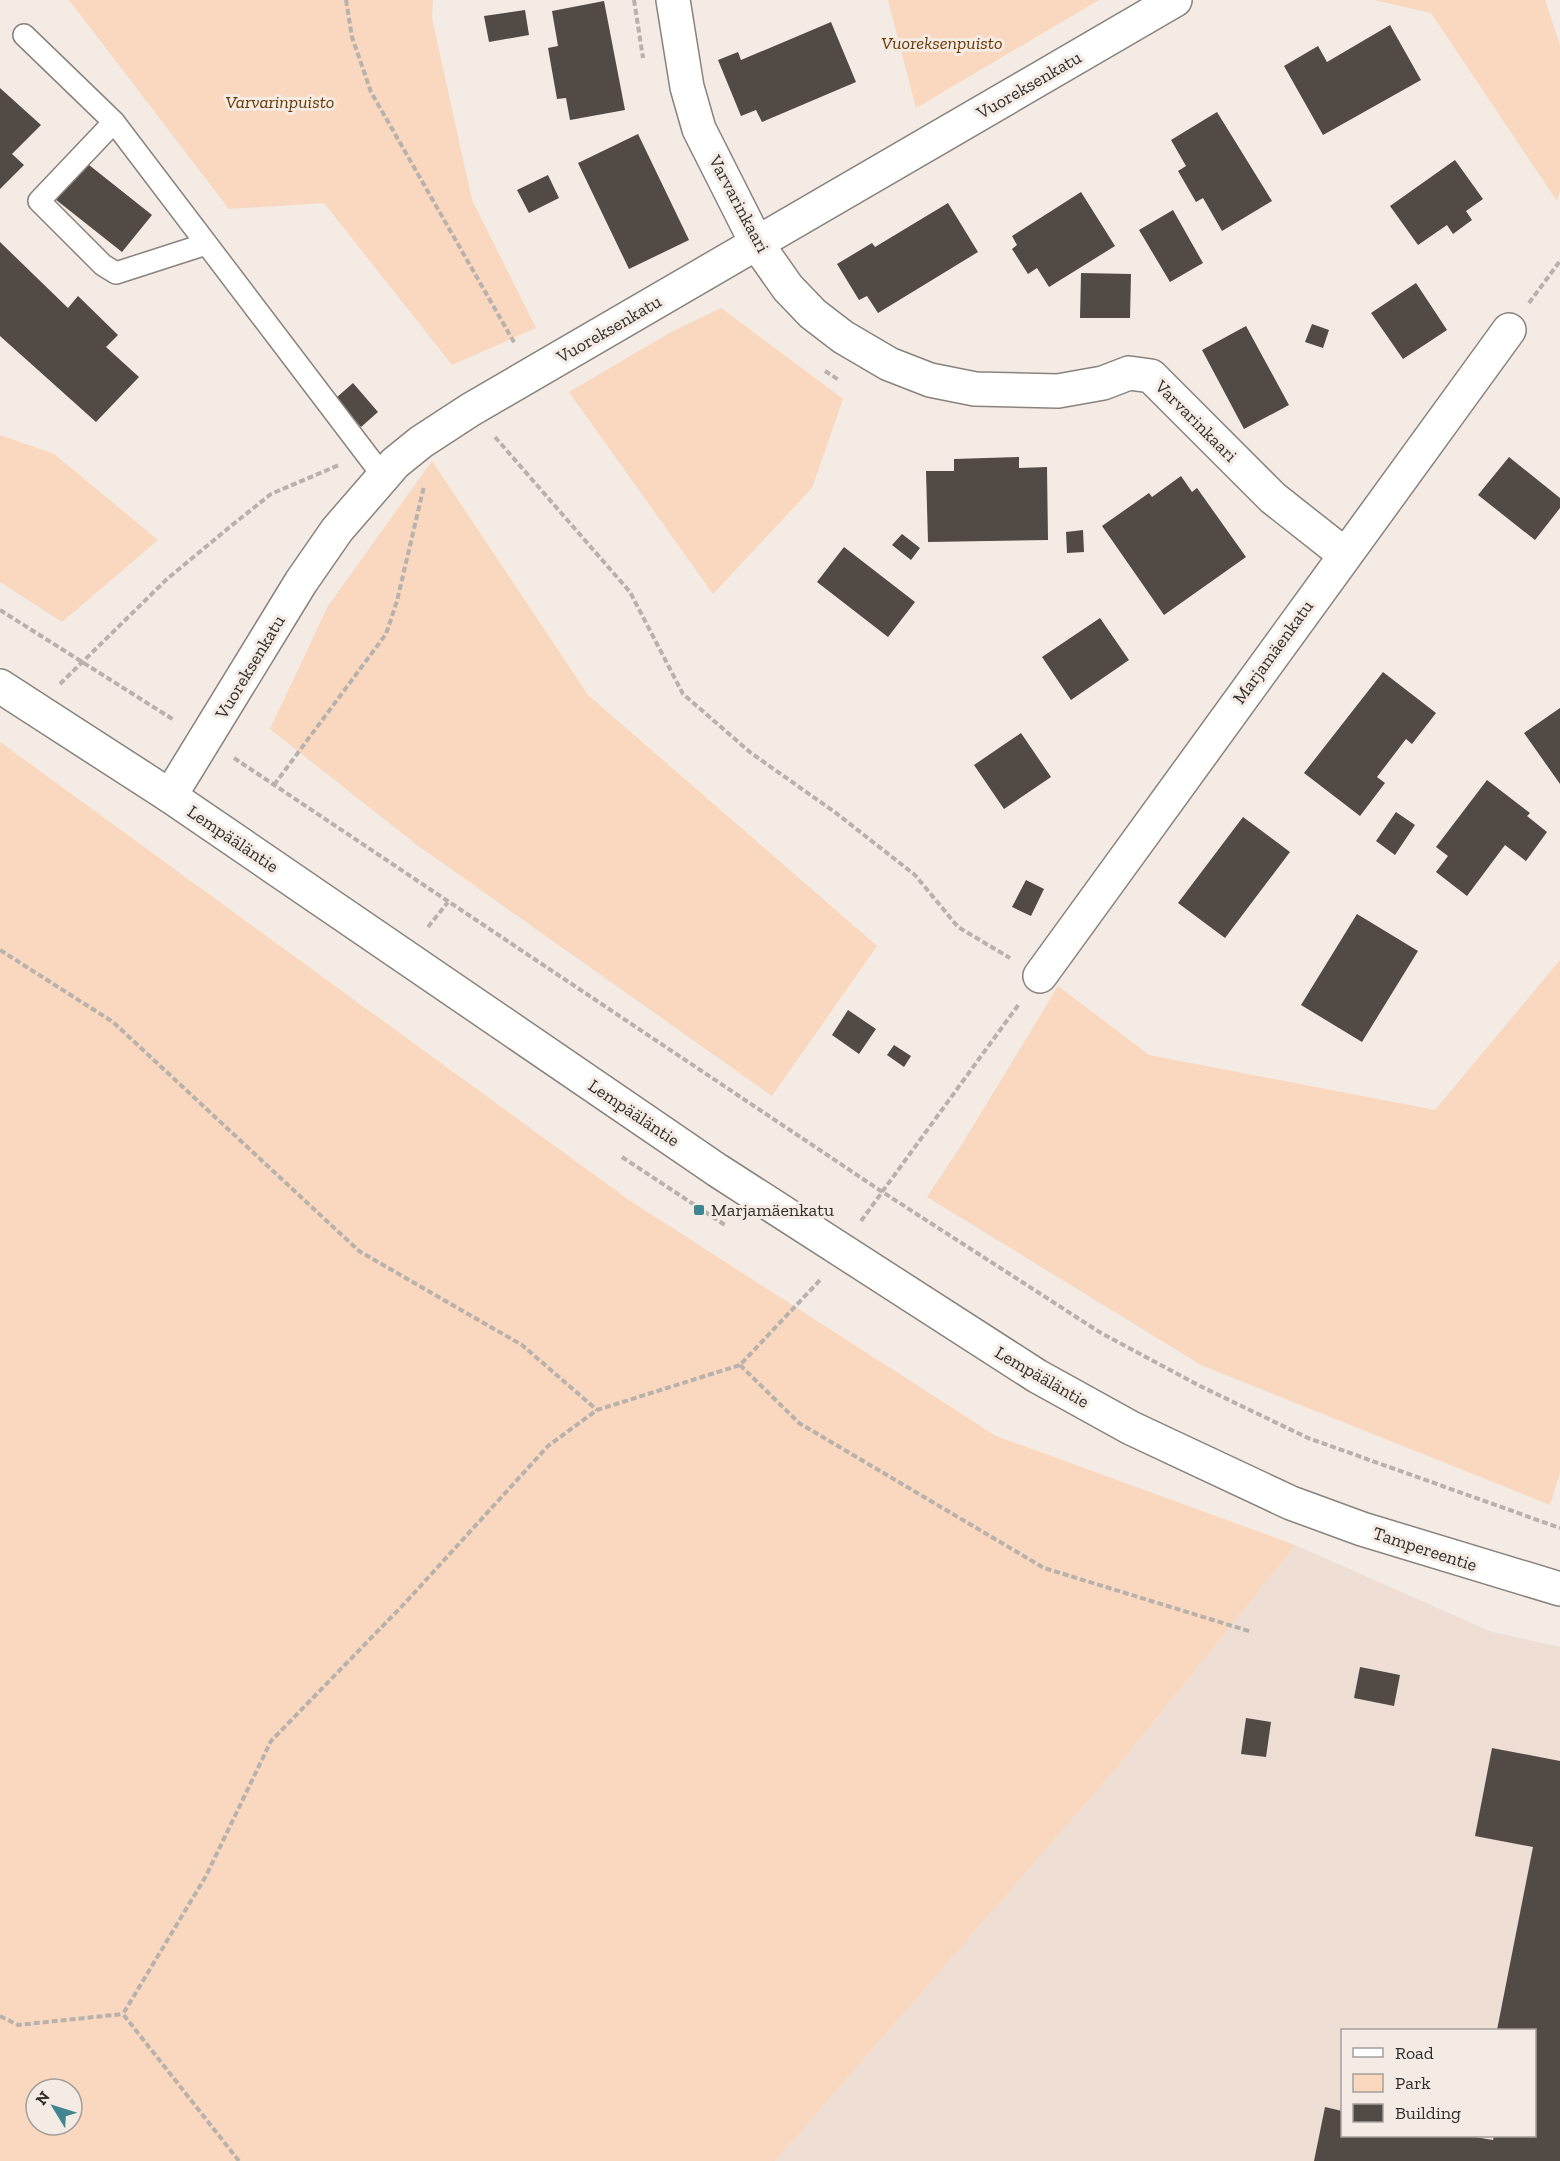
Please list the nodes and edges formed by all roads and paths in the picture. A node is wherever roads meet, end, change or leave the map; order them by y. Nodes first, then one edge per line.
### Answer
1 (346, 0) edge
2 (673, 0) edge
3 (1175, 0) edge
4 (24, 35) dead end
5 (114, 122) junction
6 (206, 244) junction
7 (757, 244) junction
8 (1560, 261) edge
9 (1509, 330) joint
10 (519, 352) dead end
11 (470, 410) junction
12 (421, 442) junction
13 (383, 476) junction
14 (1344, 554) junction
15 (0, 610) edge
16 (0, 686) edge
17 (207, 740) junction
18 (274, 785) junction
19 (170, 795) junction
20 (448, 902) junction
21 (428, 927) dead end
22 (0, 950) edge
23 (1040, 976) junction
24 (622, 1157) dead end
25 (881, 1191) junction
26 (725, 1225) dead end
27 (815, 1285) dead end
28 (740, 1365) junction
29 (597, 1410) junction
30 (1291, 1503) joint
31 (1560, 1528) edge
32 (1560, 1589) edge
33 (1252, 1632) dead end
34 (123, 2014) junction
35 (0, 2016) edge
36 (239, 2161) edge

1 - 10 path
2 - 7 street, Varvarinkaari
3 - 7 street, Vuoreksenkatu
4 - 5 lane
5 - 6 lane
5 - 6 lane
6 - 13 lane
7 - 11 street, Vuoreksenkatu
7 - 14 street, Varvarinkaari
8 - 9 path
9 - 14 street, Marjamäenkatu
11 - 12 street, Vuoreksenkatu
11 - 23 path
12 - 13 street, Vuoreksenkatu
12 - 18 path
13 - 17 street, Vuoreksenkatu
14 - 23 street, Marjamäenkatu
15 - 17 path
16 - 19 street, Lempääläntie
17 - 18 path
17 - 19 street, Vuoreksenkatu
18 - 20 path
19 - 30 street, Lempääläntie
20 - 21 path
20 - 25 path
22 - 29 path
23 - 25 path
24 - 26 path
25 - 31 path
27 - 28 path
28 - 29 path
28 - 33 path
29 - 34 path
30 - 32 street, Tampereentie
34 - 35 path
34 - 36 path

